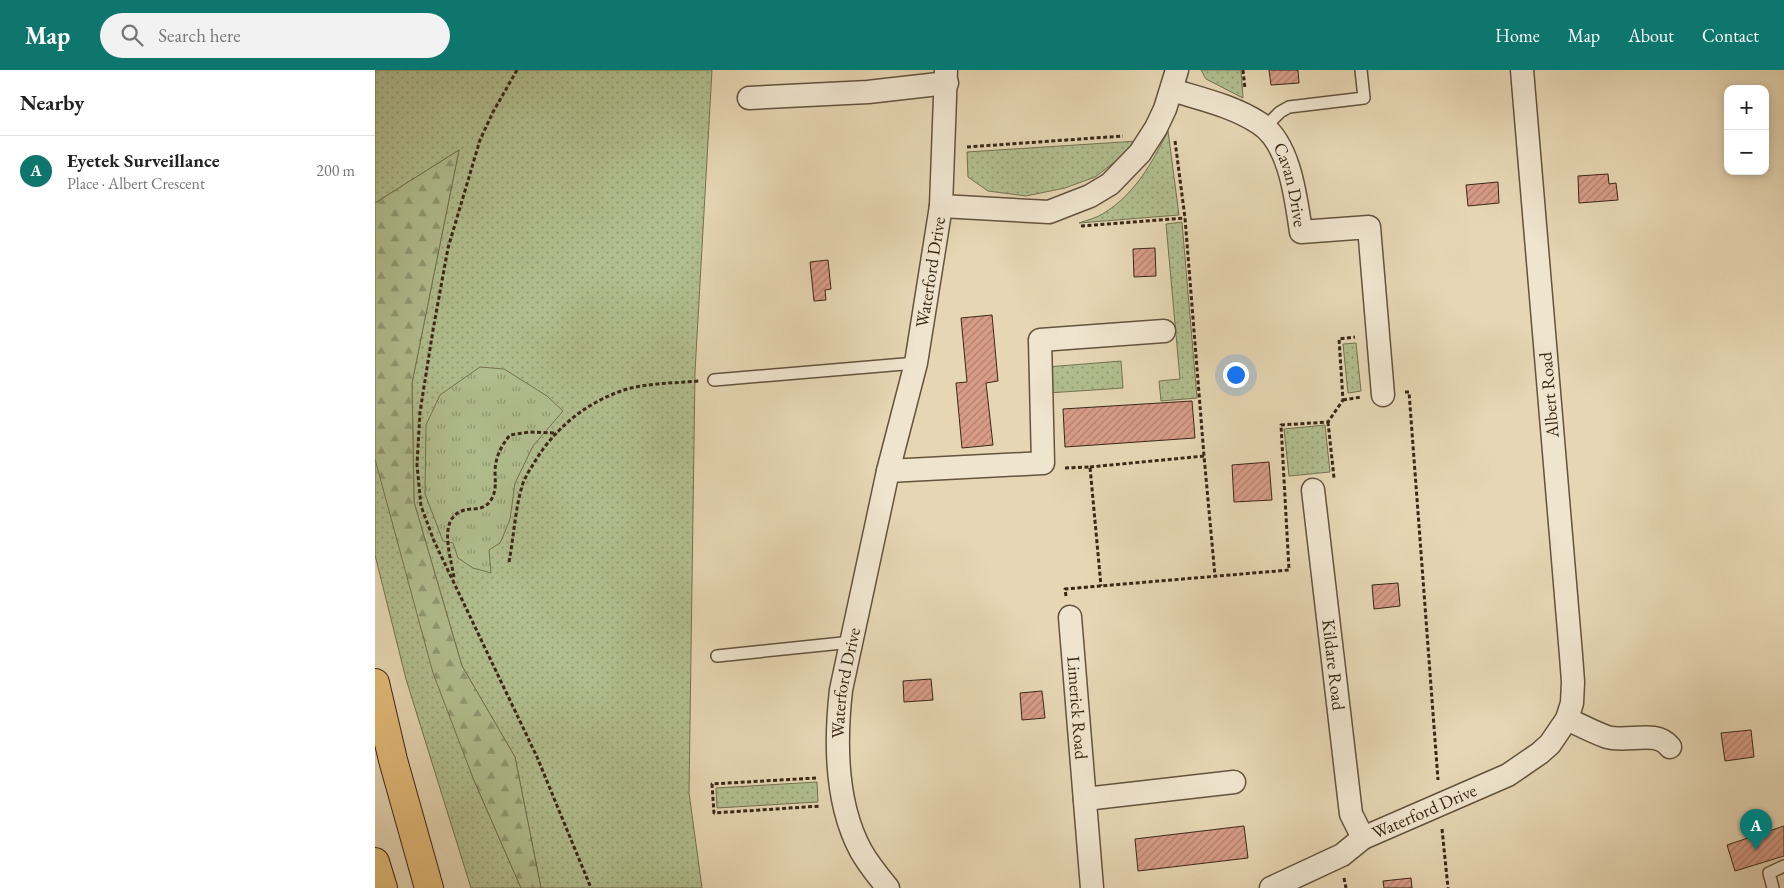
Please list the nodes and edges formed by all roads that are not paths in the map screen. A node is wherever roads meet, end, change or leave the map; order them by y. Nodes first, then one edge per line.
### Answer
1 (1361, 70) edge
2 (1522, 70) edge
3 (946, 77) edge
4 (1171, 90) edge
5 (749, 98) dead end
6 (1265, 128) junction
7 (941, 206) junction
8 (1164, 331) dead end
9 (916, 363) junction
10 (714, 380) road end
11 (1383, 395) road end
12 (889, 471) junction
13 (1313, 490) dead end
14 (1070, 617) road end
15 (852, 642) junction
16 (717, 656) dead end
17 (375, 683) edge
18 (1567, 719) junction
19 (1670, 747) dead end
20 (1233, 782) dead end
21 (1085, 799) junction
22 (1363, 838) junction
23 (375, 862) edge
24 (1784, 866) edge
25 (383, 888) edge
26 (429, 888) edge
27 (888, 888) edge
28 (1092, 888) edge
29 (1271, 888) edge
30 (1773, 888) edge

1 - 6 lane
2 - 18 street, Albert Road
3 - 5 street
3 - 7 street, Waterford Drive
4 - 6 street, Cavan Drive
4 - 7 street
6 - 11 street, Cavan Drive
7 - 9 street, Waterford Drive
8 - 12 street
9 - 10 lane
9 - 12 street, Waterford Drive
12 - 15 street, Waterford Drive
13 - 22 street, Kildare Road
14 - 21 street, Limerick Road
15 - 16 lane
15 - 27 street, Waterford Drive
17 - 26 highway
18 - 19 street
18 - 22 street, Waterford Drive
20 - 21 street
21 - 28 street, Limerick Road
22 - 29 street, Waterford Drive
23 - 25 highway
24 - 30 lane

